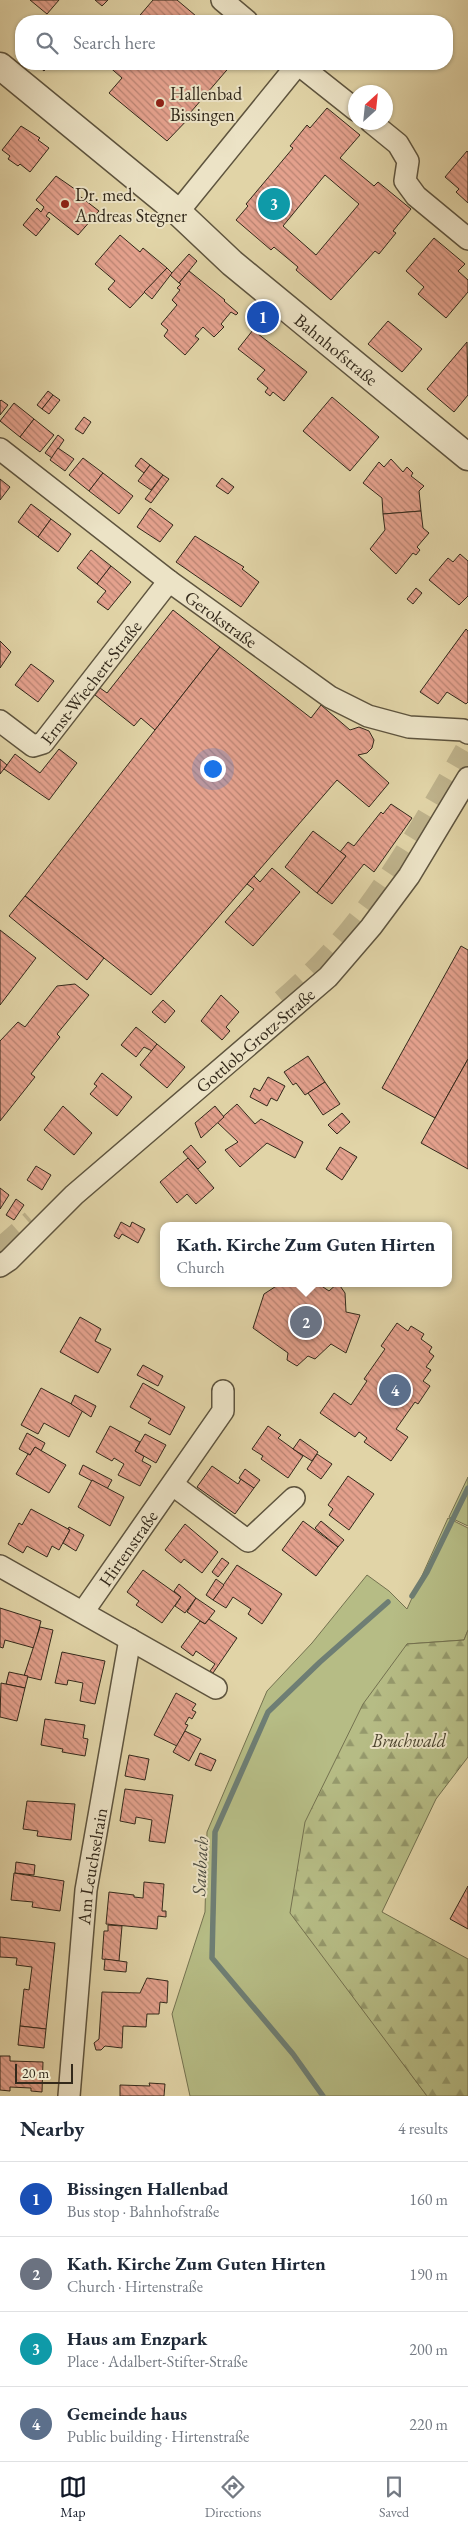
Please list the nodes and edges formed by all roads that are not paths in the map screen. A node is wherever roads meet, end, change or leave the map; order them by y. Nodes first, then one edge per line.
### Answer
1 (222, 0) edge
2 (240, 15) edge
3 (0, 66) edge
4 (293, 70) edge
5 (306, 70) edge
6 (348, 104) edge
7 (381, 130) edge
8 (178, 212) junction
9 (468, 239) edge
10 (0, 449) edge
11 (468, 457) edge
12 (169, 581) junction
13 (0, 721) edge
14 (468, 733) edge
15 (468, 778) edge
16 (0, 1266) edge
17 (223, 1391) dead end
18 (173, 1485) junction
19 (294, 1498) dead end
20 (0, 1566) edge
21 (83, 1612) junction
22 (130, 1639) junction
23 (216, 1688) dead end
24 (69, 2096) edge

1 - 2 street
3 - 8 street, Bahnhofstraße
4 - 8 street
5 - 6 street
7 - 9 street
8 - 11 street, Bahnhofstraße
10 - 12 street, Gerokstraße
12 - 13 street, Ernst-Wiechert-Straße
12 - 14 street, Gerokstraße
15 - 16 street, Gottlob-Grotz-Straße
17 - 18 street, Hirtenstraße
18 - 19 street
18 - 21 street, Hirtenstraße
20 - 21 street
21 - 22 street
22 - 23 street
22 - 24 street, Am Leuchselrain

